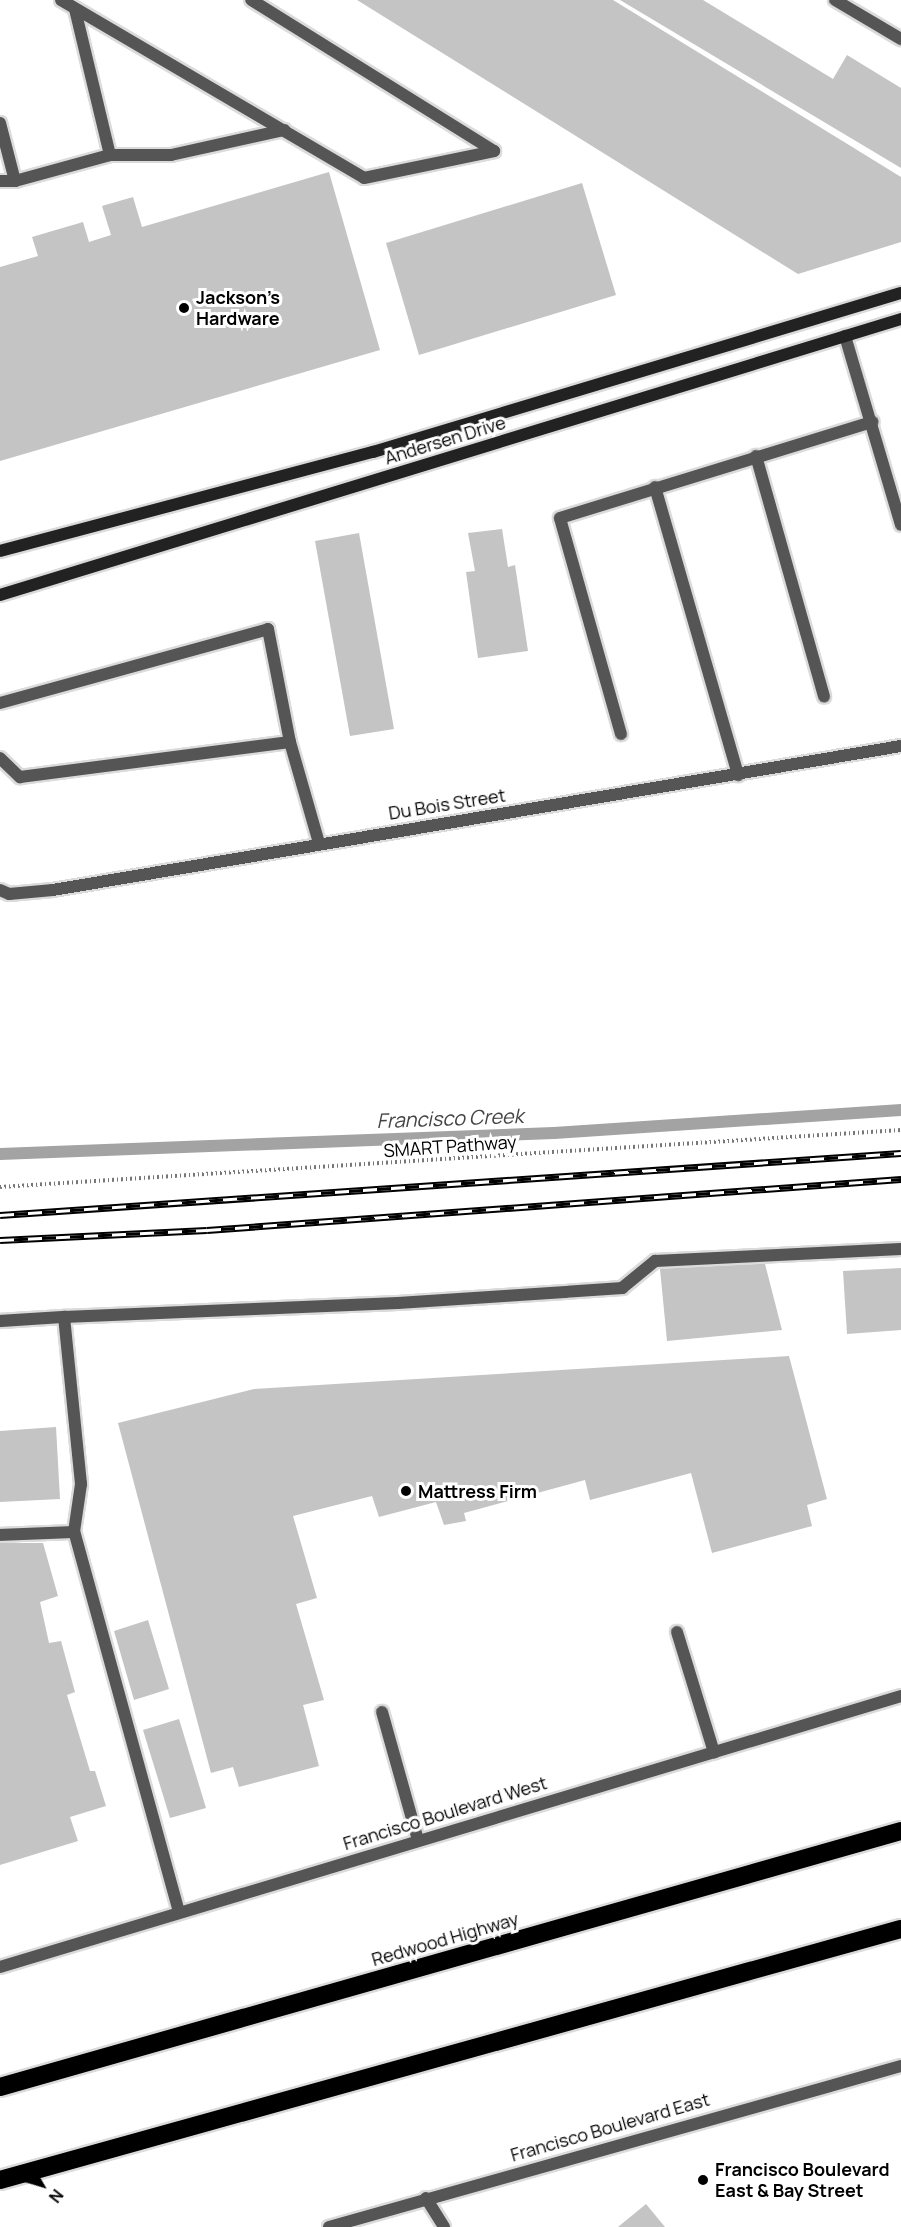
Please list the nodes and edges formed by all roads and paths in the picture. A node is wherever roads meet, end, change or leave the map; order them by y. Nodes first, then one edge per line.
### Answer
1 (61, 0) edge
2 (251, 0) edge
3 (835, 0) edge
4 (75, 9) junction
5 (901, 39) edge
6 (0, 123) edge
7 (284, 130) junction
8 (110, 155) junction
9 (0, 181) edge
10 (15, 181) junction
11 (901, 293) edge
12 (901, 319) edge
13 (845, 336) junction
14 (873, 422) junction
15 (756, 456) junction
16 (655, 488) junction
17 (901, 525) edge
18 (0, 551) edge
19 (0, 595) edge
20 (824, 697) dead end
21 (0, 703) edge
22 (621, 735) dead end
23 (290, 742) junction
24 (901, 746) edge
25 (0, 758) edge
26 (738, 775) junction
27 (319, 843) junction
28 (0, 890) edge
29 (901, 1130) edge
30 (0, 1187) edge
31 (901, 1249) edge
32 (64, 1317) junction
33 (0, 1321) edge
34 (74, 1532) junction
35 (0, 1534) edge
36 (677, 1632) dead end
37 (901, 1696) edge
38 (382, 1712) dead end
39 (714, 1752) junction
40 (901, 1831) edge
41 (418, 1840) junction
42 (179, 1912) junction
43 (901, 1929) edge
44 (0, 1967) edge
45 (901, 2066) edge
46 (0, 2087) edge
47 (0, 2180) edge
48 (426, 2198) junction
49 (329, 2227) edge
50 (444, 2227) edge

1 - 4 street
2 - 7 street
3 - 5 street
4 - 7 street
4 - 8 street
6 - 10 street
7 - 8 street
8 - 10 street
9 - 10 street
11 - 18 main road, Andersen Drive
12 - 13 main road, Andersen Drive
13 - 14 street
13 - 19 main road, Andersen Drive
14 - 15 street
14 - 17 street
15 - 16 street
15 - 20 street
16 - 22 street
16 - 26 street
21 - 23 street
23 - 25 street
23 - 27 street
24 - 26 street, Du Bois Street
26 - 27 street, Du Bois Street
27 - 28 street, Du Bois Street
29 - 30 path, SMART Pathway
31 - 32 street
32 - 33 street
32 - 34 street
34 - 35 street
34 - 42 street
36 - 39 street
37 - 39 street, Francisco Boulevard West
38 - 41 street
39 - 41 street, Francisco Boulevard West
40 - 46 highway, Redwood Highway
41 - 42 street, Francisco Boulevard West
42 - 44 street, Francisco Boulevard West
43 - 47 highway
45 - 48 street, Francisco Boulevard East
48 - 49 street, Francisco Boulevard East
48 - 50 street

